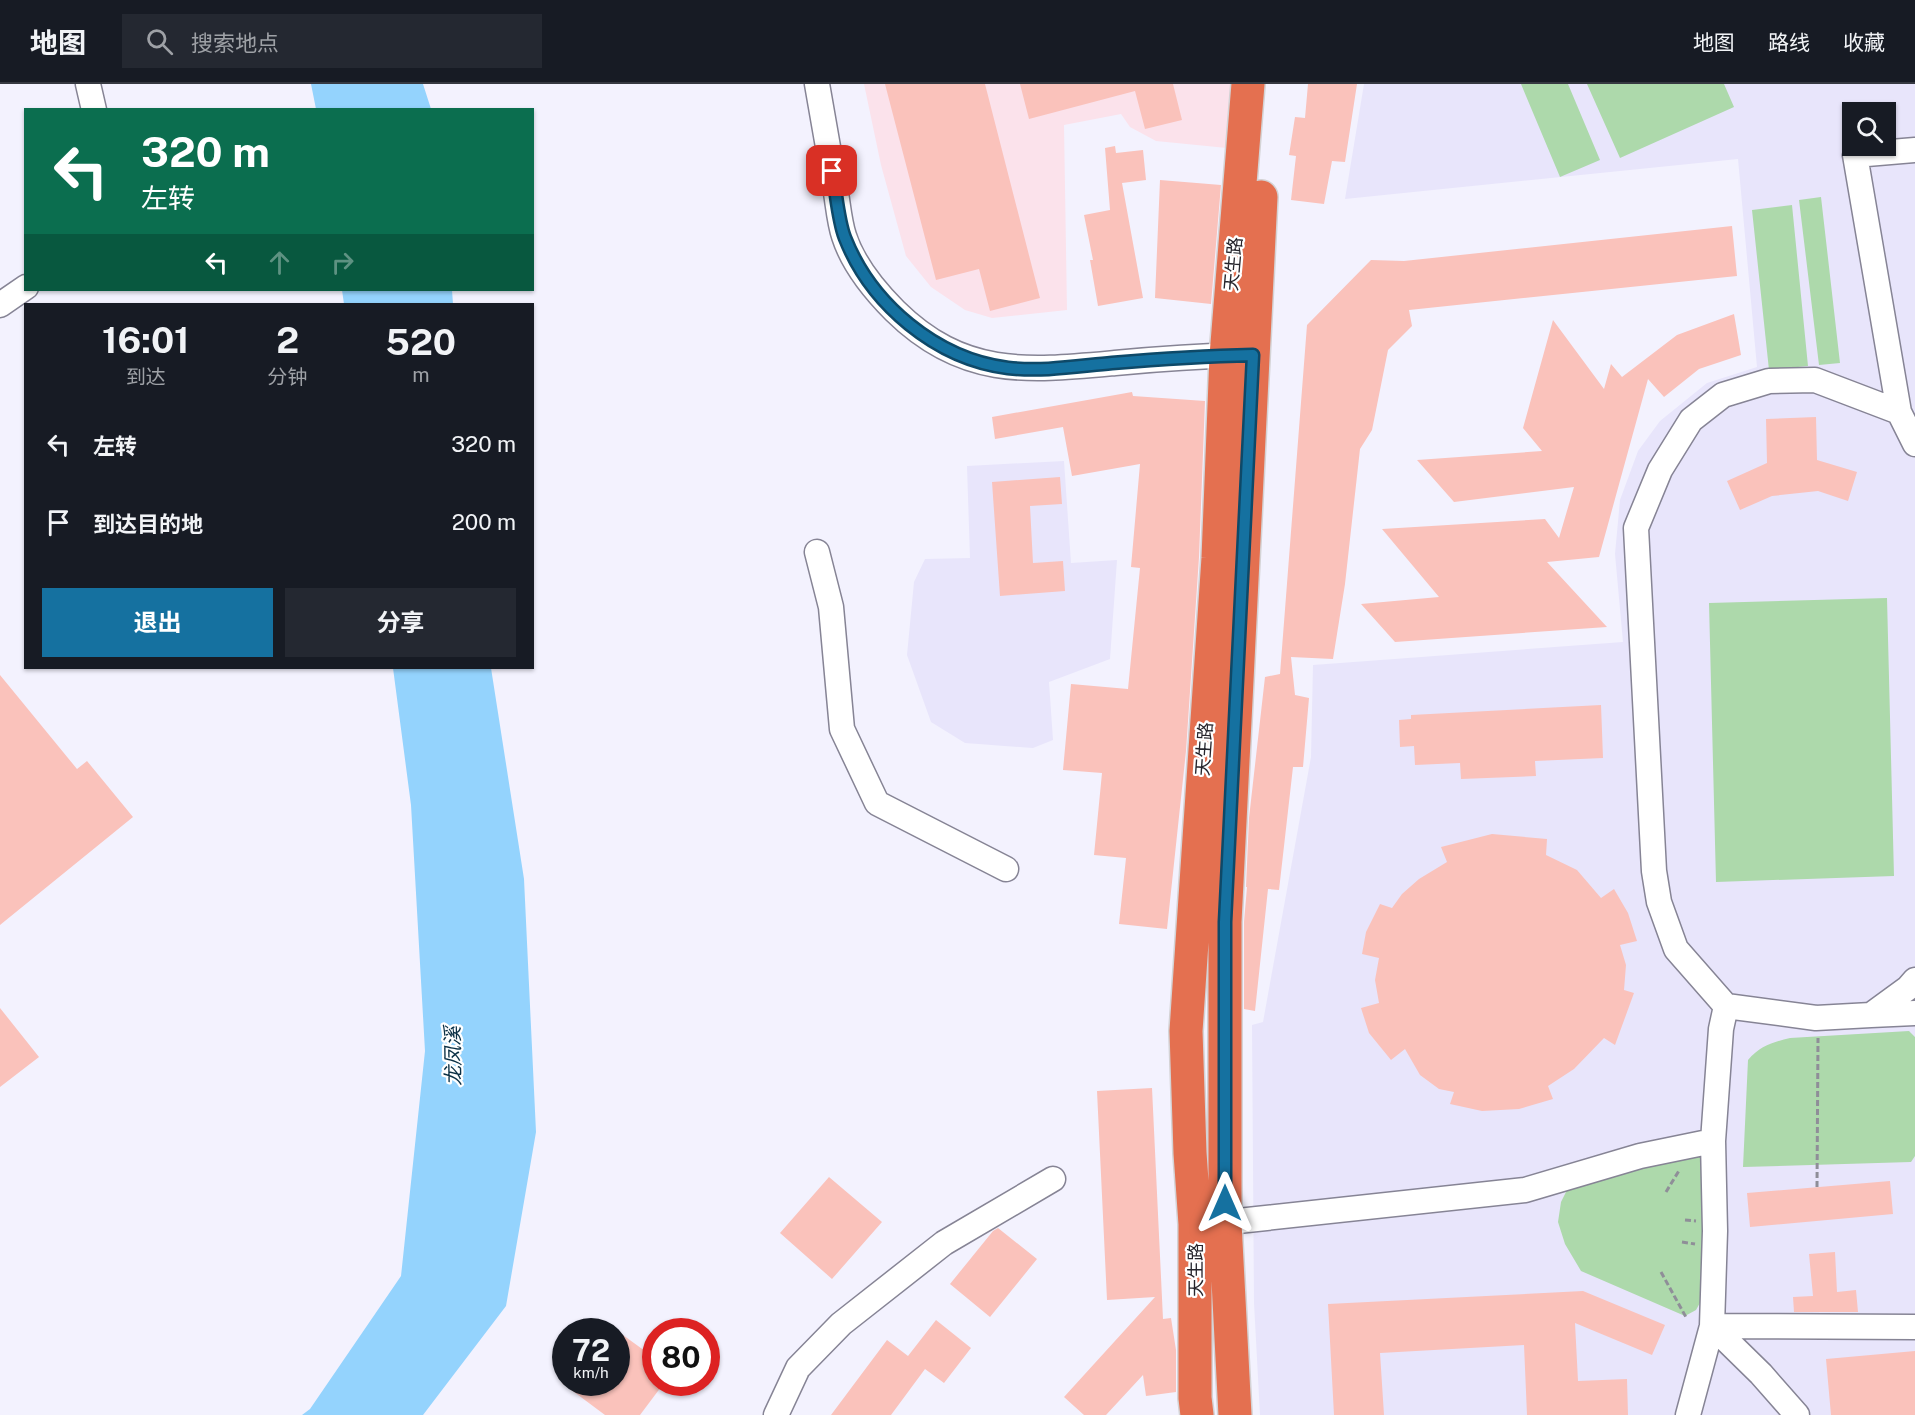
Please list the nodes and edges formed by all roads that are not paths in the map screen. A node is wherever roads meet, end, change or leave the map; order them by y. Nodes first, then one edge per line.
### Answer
1 (88, 84) edge
2 (817, 84) edge
3 (1248, 84) edge
4 (1270, 84) edge
5 (94, 108) edge
6 (1915, 150) edge
7 (24, 288) edge
8 (0, 305) edge
9 (1240, 355) junction
10 (1899, 412) junction
11 (1915, 444) edge
12 (817, 552) dead end
13 (1006, 869) dead end
14 (1912, 984) edge
15 (1726, 1006) junction
16 (1871, 1015) junction
17 (1914, 1016) edge
18 (1713, 1142) junction
19 (1053, 1179) dead end
20 (1210, 1224) junction
21 (1712, 1326) junction
22 (1915, 1327) edge
23 (776, 1415) edge
24 (1197, 1415) edge
25 (1235, 1415) edge
26 (1688, 1415) edge
27 (1797, 1415) edge

1 - 5 street
2 - 9 street
3 - 9 highway, 天生路
4 - 9 highway, 天生路
6 - 10 street
7 - 8 street
9 - 20 highway, 天生路
10 - 11 street
10 - 15 street
12 - 13 street
14 - 16 street
14 - 17 street
15 - 16 street
15 - 18 street
16 - 17 street
18 - 20 street
18 - 21 street
19 - 23 street
20 - 24 highway, 天生路
20 - 25 highway, 天生路
21 - 22 street
21 - 26 street
21 - 27 street

